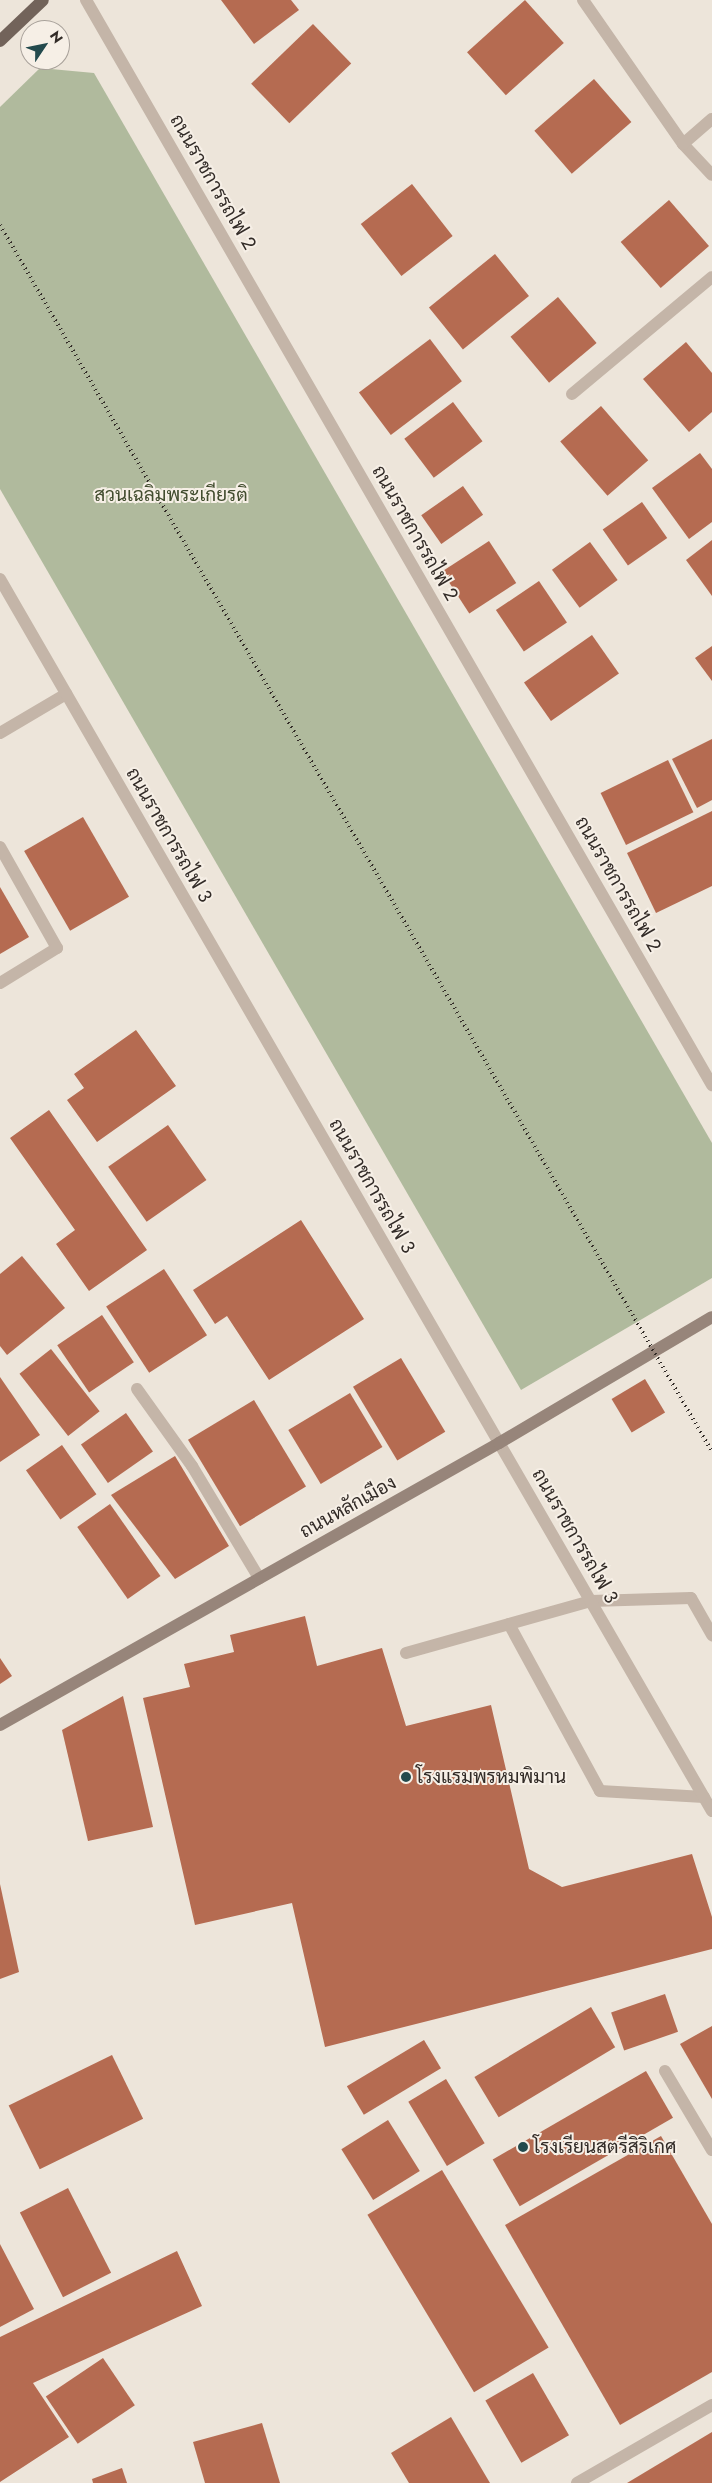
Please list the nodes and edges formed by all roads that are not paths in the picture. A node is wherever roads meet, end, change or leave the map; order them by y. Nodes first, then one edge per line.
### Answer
1 (43, 0) edge
2 (86, 0) edge
3 (583, 0) edge
4 (0, 41) edge
5 (712, 119) edge
6 (683, 144) junction
7 (712, 175) edge
8 (712, 277) edge
9 (572, 394) dead end
10 (0, 580) edge
11 (66, 694) junction
12 (0, 733) edge
13 (0, 847) edge
14 (0, 983) edge
15 (712, 1085) edge
16 (712, 1317) edge
17 (136, 1389) dead end
18 (498, 1443) junction
19 (259, 1578) junction
20 (591, 1601) junction
21 (509, 1624) junction
22 (712, 1635) edge
23 (406, 1653) dead end
24 (0, 1725) edge
25 (704, 1797) junction
26 (712, 1811) edge
27 (665, 2071) dead end
28 (712, 2150) edge
29 (712, 2406) edge
30 (577, 2483) edge

1 - 4 main road
2 - 15 street, ถนนราชการรถไฟ 2
3 - 6 street
5 - 6 street
6 - 7 street
8 - 9 street
10 - 11 street, ถนนราชการรถไฟ 3
11 - 12 street
11 - 18 street, ถนนราชการรถไฟ 3
13 - 14 street
16 - 18 street, ถนนหลักเมือง
17 - 19 street
18 - 19 street, ถนนหลักเมือง
18 - 20 street, ถนนราชการรถไฟ 3
19 - 24 street, ถนนหลักเมือง
20 - 21 street
20 - 22 street
20 - 25 street, ถนนราชการรถไฟ 3
21 - 23 street
21 - 25 street
25 - 26 street, ถนนราชการรถไฟ 3
27 - 28 street
29 - 30 street

